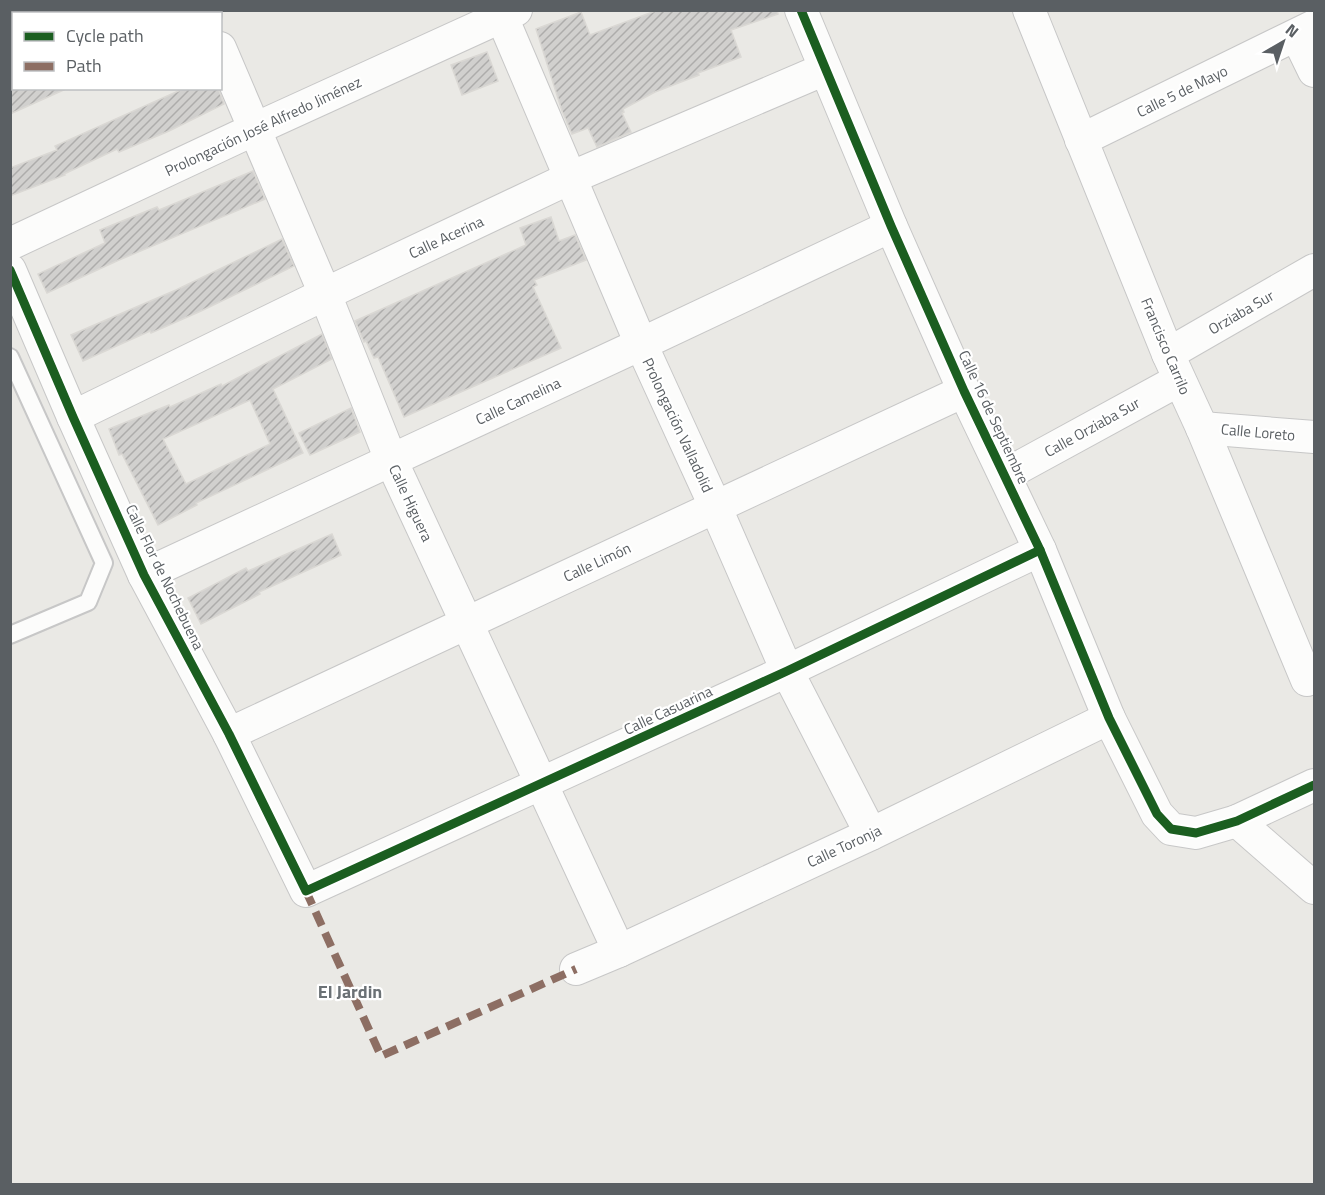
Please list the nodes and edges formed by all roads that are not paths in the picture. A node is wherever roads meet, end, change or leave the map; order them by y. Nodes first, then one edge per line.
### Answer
1 (801, 10) edge
2 (1029, 10) edge
3 (505, 13) edge
4 (1306, 31) edge
5 (222, 53) edge
6 (825, 69) junction
7 (1314, 71) edge
8 (255, 129) junction
9 (1081, 140) junction
10 (570, 178) junction
11 (891, 226) junction
12 (10, 244) edge
13 (10, 270) edge
14 (1314, 270) edge
15 (325, 294) junction
16 (641, 344) junction
17 (10, 357) edge
18 (1173, 367) junction
19 (964, 391) junction
20 (73, 417) junction
21 (1202, 428) junction
22 (1314, 437) edge
23 (391, 460) junction
24 (1005, 475) junction
25 (716, 506) junction
26 (1040, 550) junction
27 (144, 575) junction
28 (466, 624) junction
29 (10, 635) edge
30 (787, 671) junction
31 (1307, 680) dead end
32 (1109, 718) junction
33 (229, 734) junction
34 (541, 785) junction
35 (1314, 785) edge
36 (1237, 821) junction
37 (871, 834) junction
38 (1314, 888) edge
39 (306, 891) joint
40 (619, 951) junction
41 (576, 969) dead end

1 - 6 street, Calle 16 de Septiembre
2 - 9 street, Francisco Carrilo
3 - 8 street, Prolongación José Alfredo Jiménez
3 - 10 street, Prolongación Valladolid
4 - 7 street
4 - 9 street, Calle 5 de Mayo
5 - 8 street, Calle Higuera
6 - 10 street, Calle Acerina
6 - 11 street, Calle 16 de Septiembre
8 - 12 street, Prolongación José Alfredo Jiménez
8 - 15 street, Calle Higuera
9 - 18 street, Francisco Carrilo
10 - 15 street, Calle Acerina
10 - 16 street, Prolongación Valladolid
11 - 16 street, Calle Camelina
11 - 19 street, Calle 16 de Septiembre
13 - 20 street, Calle Flor de Nochebuena
14 - 18 street, Orziaba Sur
15 - 20 street, Calle Acerina
15 - 23 street, Calle Higuera
16 - 23 street, Calle Camelina
16 - 25 street, Prolongación Valladolid
17 - 29 lane
18 - 21 street, Francisco Carrilo
18 - 24 street, Calle Orziaba Sur
19 - 24 street, Calle 16 de Septiembre
19 - 25 street, Calle Limón
20 - 27 street, Calle Flor de Nochebuena
21 - 22 street, Calle Loreto
21 - 31 street, Francisco Carrilo
23 - 27 street, Calle Camelina
23 - 28 street, Calle Higuera
24 - 26 street, Calle 16 de Septiembre
25 - 28 street, Calle Limón
25 - 30 street, Prolongación Valladolid
26 - 30 street, Calle Casuarina
26 - 32 street, Calle 16 de Septiembre
27 - 33 street, Calle Flor de Nochebuena
28 - 33 street, Calle Limón
28 - 34 street, Calle Higuera
30 - 34 street, Calle Casuarina
30 - 37 street, Prolongación Valladolid
32 - 36 street, Calle 16 de Septiembre
32 - 37 street, Calle Toronja
33 - 39 street, Calle Flor de Nochebuena
34 - 39 street, Calle Casuarina
34 - 40 street, Calle Higuera
35 - 36 street
36 - 38 street
37 - 40 street, Calle Toronja
40 - 41 street, Calle Toronja

